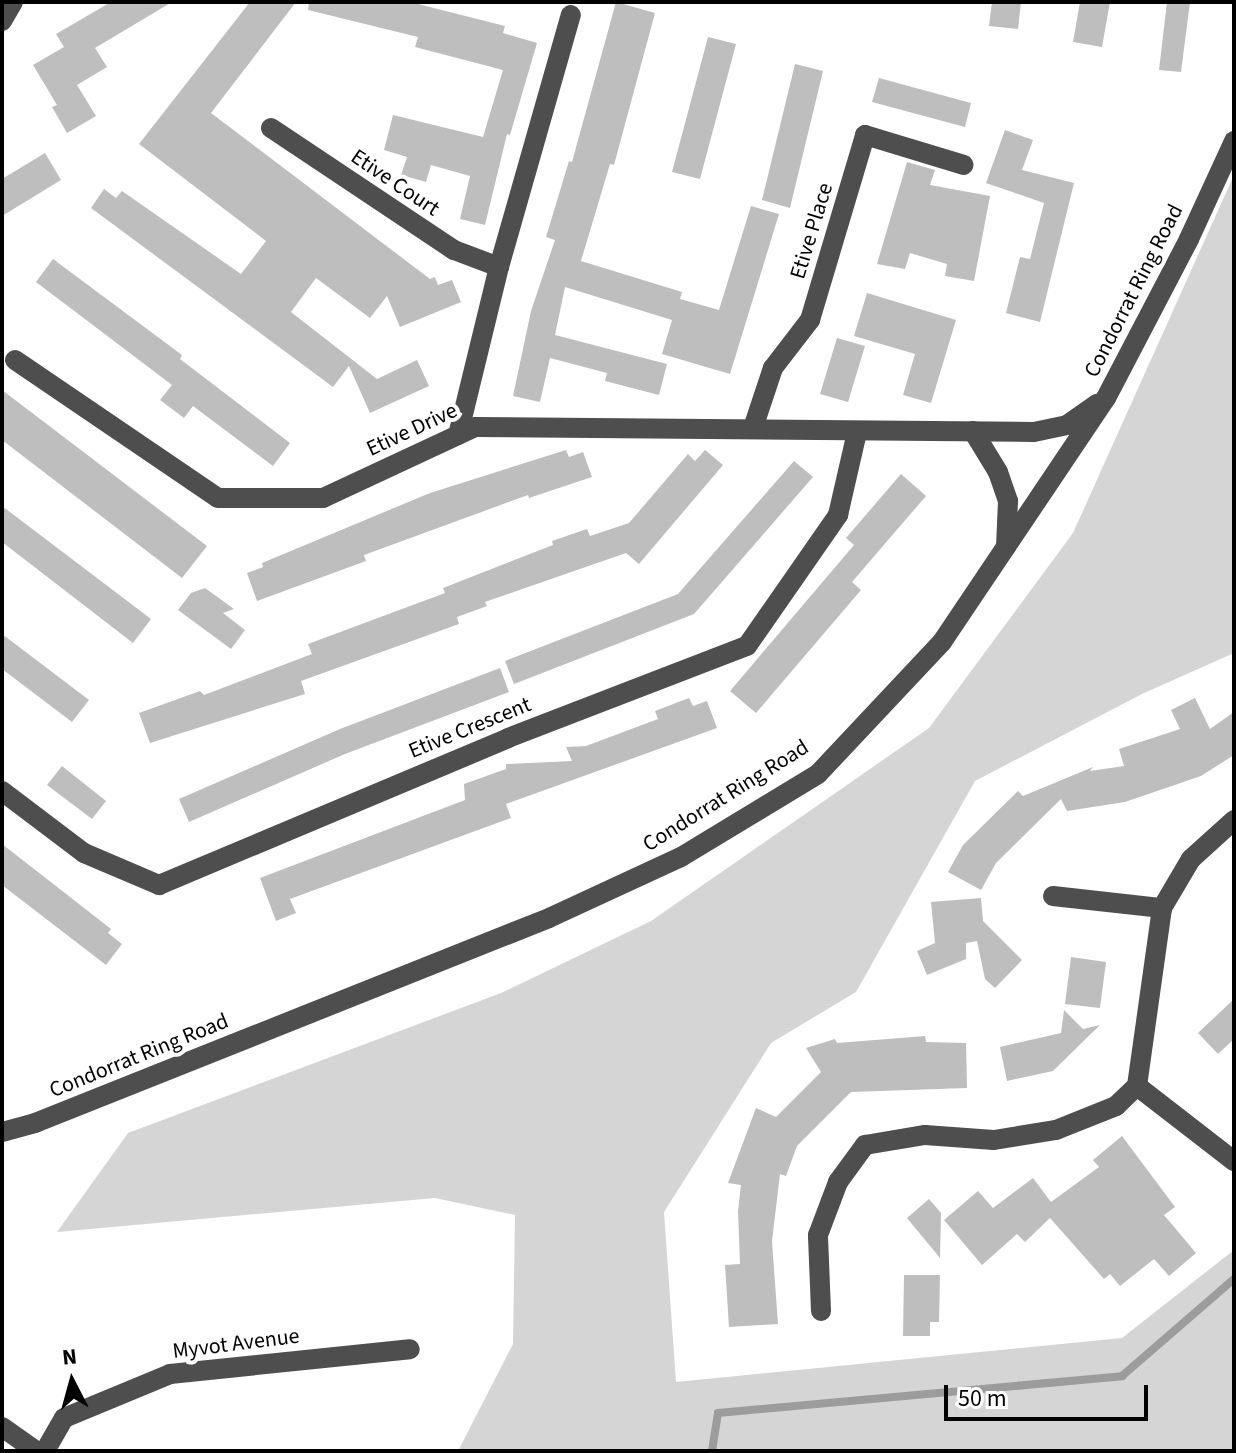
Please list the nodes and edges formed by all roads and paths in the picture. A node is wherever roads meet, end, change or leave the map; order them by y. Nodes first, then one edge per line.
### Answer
1 (13, 2) edge
2 (571, 15) dead end
3 (2, 21) edge
4 (271, 128) dead end
5 (1234, 141) edge
6 (964, 165) dead end
7 (499, 267) junction
8 (15, 360) dead end
9 (1106, 398) junction
10 (753, 428) junction
11 (973, 431) junction
12 (857, 432) junction
13 (458, 435) junction
14 (1006, 547) junction
15 (2, 791) edge
16 (1234, 820) edge
17 (1053, 896) dead end
18 (1162, 908) junction
19 (1137, 1086) junction
20 (2, 1132) edge
21 (1234, 1161) edge
22 (821, 1311) dead end
23 (410, 1349) dead end
24 (2, 1427) edge
25 (36, 1451) edge
26 (45, 1451) edge

1 - 3 street
2 - 7 street
4 - 7 street, Etive Court
5 - 9 street, Condorrat Ring Road
6 - 10 street, Etive Place
7 - 13 street
8 - 13 street, Etive Drive
9 - 11 street, Etive Drive
9 - 14 street, Condorrat Ring Road
10 - 12 street, Etive Drive
10 - 13 street, Etive Drive
11 - 12 street, Etive Drive
11 - 14 street
12 - 15 street, Etive Crescent
14 - 20 street, Condorrat Ring Road
16 - 18 street
17 - 18 street
18 - 19 street
19 - 21 street
19 - 22 street
23 - 26 street, Myvot Avenue
24 - 25 street

